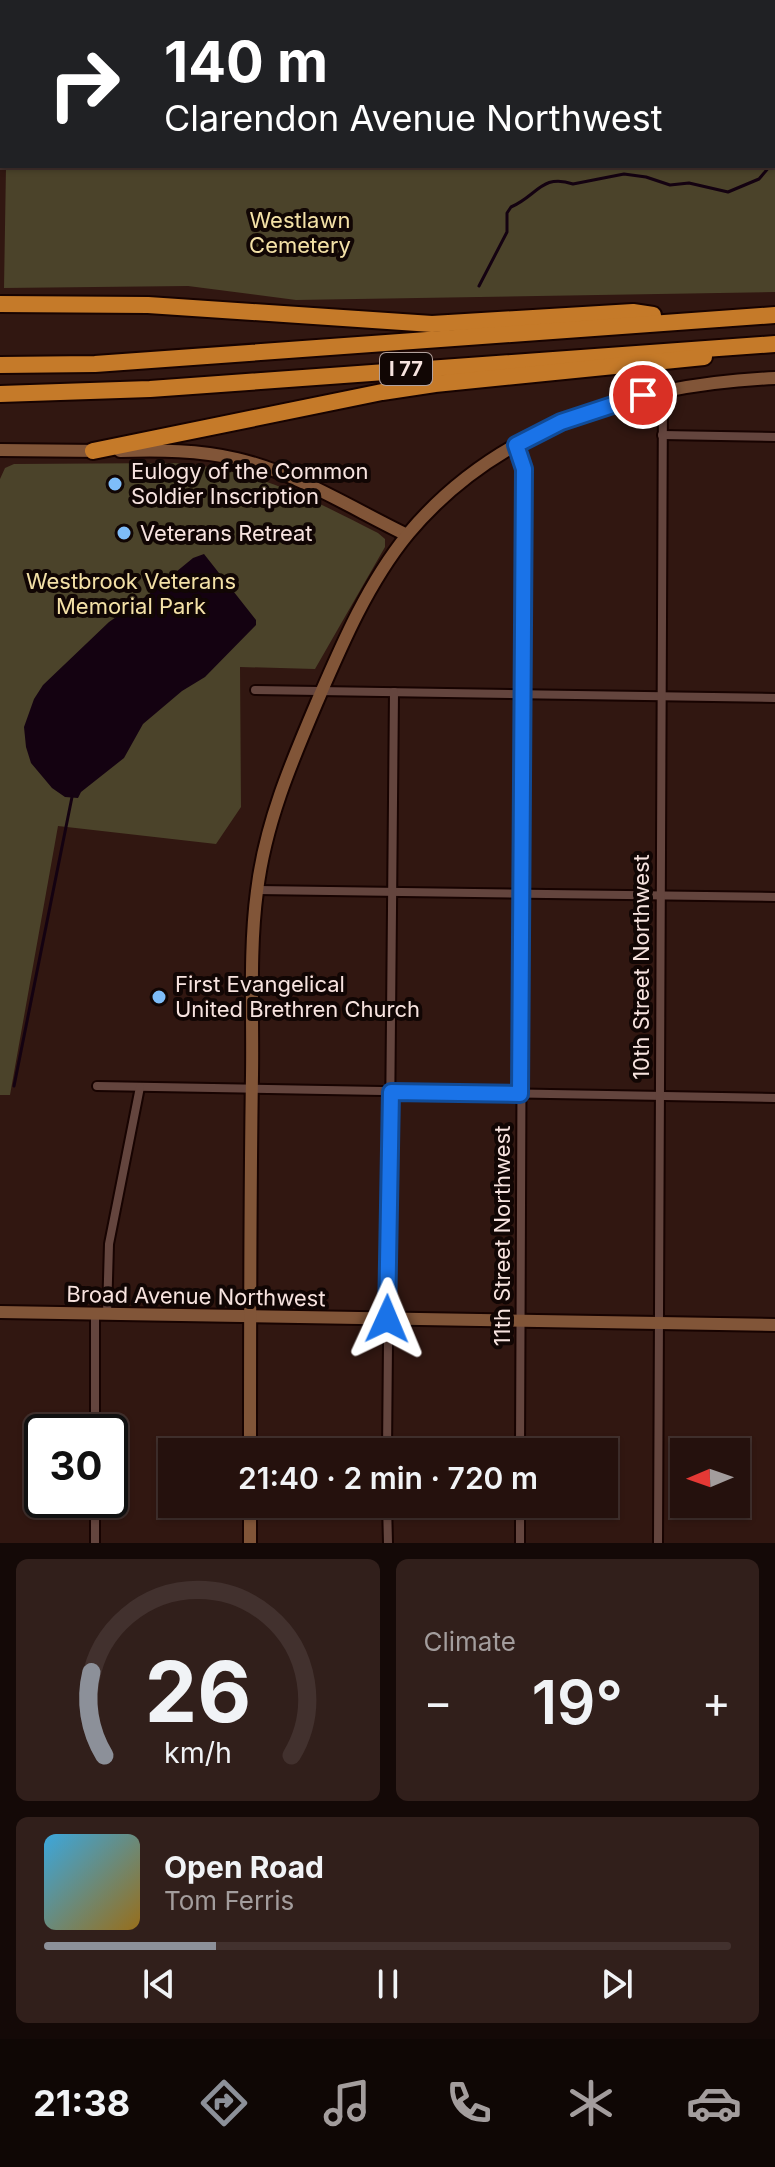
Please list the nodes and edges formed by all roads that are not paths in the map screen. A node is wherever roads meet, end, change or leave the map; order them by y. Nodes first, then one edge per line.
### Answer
1 (0, 304) edge
2 (775, 315) edge
3 (687, 320) junction
4 (775, 344) edge
5 (0, 365) edge
6 (775, 378) edge
7 (663, 390) junction
8 (0, 394) edge
9 (662, 435) junction
10 (775, 437) edge
11 (516, 445) junction
12 (0, 450) edge
13 (93, 451) junction
14 (407, 535) junction
15 (255, 690) dead end
16 (322, 691) junction
17 (394, 692) junction
18 (523, 695) junction
19 (661, 697) junction
20 (775, 698) edge
21 (257, 890) junction
22 (392, 891) junction
23 (521, 893) junction
24 (660, 896) junction
25 (775, 897) edge
26 (97, 1086) dead end
27 (140, 1087) junction
28 (251, 1089) junction
29 (391, 1092) junction
30 (520, 1094) junction
31 (658, 1096) junction
32 (775, 1098) edge
33 (0, 1312) edge
34 (101, 1314) junction
35 (251, 1317) junction
36 (387, 1319) junction
37 (520, 1321) junction
38 (657, 1324) junction
39 (775, 1325) edge
40 (96, 1414) edge
41 (250, 1438) edge
42 (387, 1438) edge
43 (520, 1438) edge
44 (95, 1518) edge
45 (250, 1518) edge
46 (387, 1518) edge
47 (520, 1518) edge
48 (95, 1543) edge
49 (250, 1543) edge
50 (388, 1543) edge
51 (520, 1543) edge
52 (658, 1543) edge

1 - 3 highway
2 - 3 highway, I 77
3 - 5 highway, I 77
4 - 8 highway, I 77
4 - 13 highway
6 - 7 street
7 - 9 street, 10th Street Northwest
7 - 11 street
9 - 10 street
9 - 19 street, 10th Street Northwest
11 - 14 street
11 - 18 street, 11th Street Northwest
12 - 13 street
13 - 14 street
14 - 16 street
15 - 16 street
16 - 17 street
16 - 21 street
17 - 18 street
17 - 22 street
18 - 19 street
18 - 23 street, 11th Street Northwest
19 - 20 street
19 - 24 street, 10th Street Northwest
21 - 22 street
21 - 28 street
22 - 23 street
22 - 29 street
23 - 24 street
23 - 30 street, 11th Street Northwest
24 - 25 street
24 - 31 street, 10th Street Northwest
26 - 27 street
27 - 28 street
27 - 34 street
28 - 29 street
28 - 35 street
29 - 30 street
29 - 36 street
30 - 31 street
30 - 37 street, 11th Street Northwest
31 - 32 street
31 - 38 street, 10th Street Northwest
33 - 34 street, Broad Avenue Northwest
34 - 35 street, Broad Avenue Northwest
34 - 40 street
35 - 36 street, Broad Avenue Northwest
35 - 41 street
36 - 37 street, Broad Avenue Northwest
36 - 42 street
37 - 38 street, Broad Avenue Northwest
37 - 43 street, 11th Street Northwest
38 - 39 street, Broad Avenue Northwest
38 - 52 street, 10th Street Northwest
44 - 48 street
45 - 49 street
46 - 50 street
47 - 51 street

